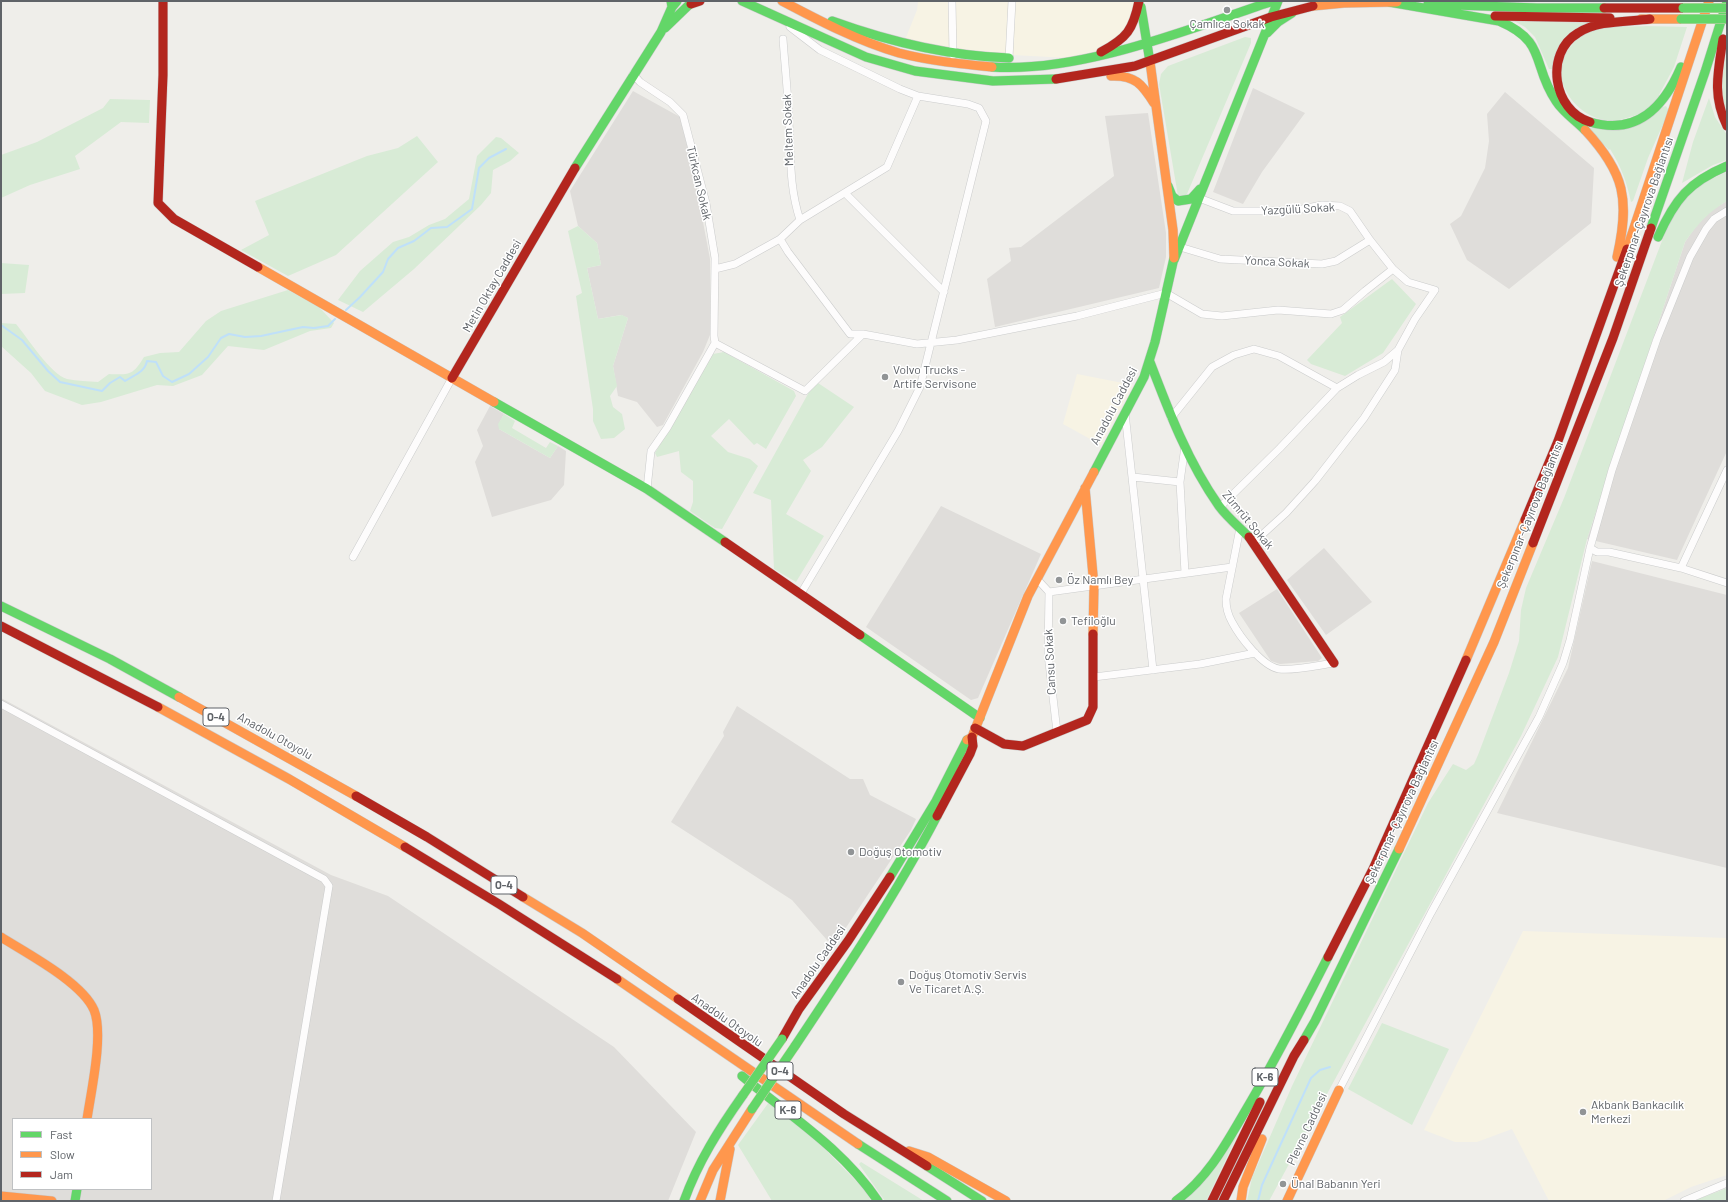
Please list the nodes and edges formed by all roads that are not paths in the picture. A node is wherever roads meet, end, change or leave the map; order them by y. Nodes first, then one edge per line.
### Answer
1 (163, 1) edge
2 (700, 1) edge
3 (742, 1) edge
4 (782, 1) edge
5 (952, 1) edge
6 (1012, 1) edge
7 (1140, 1) edge
8 (1273, 1) edge
9 (1278, 1) edge
10 (1709, 1) edge
11 (692, 2) edge
12 (1389, 2) edge
13 (1727, 2) edge
14 (673, 3) edge
15 (1727, 8) edge
16 (797, 9) junction
17 (1301, 9) junction
18 (1472, 16) junction
19 (778, 17) junction
20 (1271, 17) junction
21 (1650, 19) junction
22 (1727, 19) edge
23 (661, 32) junction
24 (782, 39) dead end
25 (1261, 43) junction
26 (1147, 44) junction
27 (953, 55) junction
28 (1008, 58) joint
29 (1090, 59) junction
30 (1150, 62) junction
31 (634, 74) junction
32 (1053, 80) junction
33 (918, 96) junction
34 (1156, 107) junction
35 (1727, 126) edge
36 (1727, 166) edge
37 (1207, 178) junction
38 (1167, 184) junction
39 (845, 193) junction
40 (1199, 198) junction
41 (1727, 211) edge
42 (800, 220) junction
43 (780, 239) junction
44 (1370, 240) junction
45 (1180, 247) junction
46 (1174, 262) junction
47 (715, 269) junction
48 (1394, 269) junction
49 (944, 292) junction
50 (1166, 293) junction
51 (1622, 312) junction
52 (863, 334) junction
53 (932, 342) junction
54 (715, 343) junction
55 (1591, 349) junction
56 (1398, 350) junction
57 (1150, 362) junction
58 (452, 378) junction
59 (1338, 388) junction
60 (1125, 413) junction
61 (1172, 418) junction
62 (1185, 446) junction
63 (1727, 470) edge
64 (1133, 477) junction
65 (1180, 482) junction
66 (1085, 488) junction
67 (648, 489) junction
68 (1220, 506) junction
69 (1240, 528) junction
70 (1254, 542) junction
71 (1590, 548) junction
72 (353, 557) dead end
73 (1232, 566) junction
74 (1681, 568) junction
75 (1185, 573) junction
76 (1037, 579) junction
77 (1142, 579) junction
78 (1727, 582) edge
79 (1094, 586) junction
80 (1049, 592) junction
81 (800, 596) junction
82 (1, 606) edge
83 (1, 626) edge
84 (1255, 653) junction
85 (1334, 662) joint
86 (1152, 670) junction
87 (1094, 677) junction
88 (1, 704) edge
89 (980, 718) junction
90 (973, 732) junction
91 (1057, 732) junction
92 (1, 937) edge
93 (1337, 941) junction
94 (1314, 1021) junction
95 (688, 1029) junction
96 (1339, 1090) joint
97 (87, 1118) edge
98 (734, 1136) junction
99 (890, 1144) junction
100 (693, 1177) junction
101 (1727, 1183) edge
102 (77, 1190) edge
103 (1, 1196) edge
104 (52, 1201) edge
105 (75, 1201) edge
106 (276, 1201) edge
107 (678, 1201) edge
108 (684, 1201) edge
109 (700, 1201) edge
110 (720, 1201) edge
111 (878, 1201) edge
112 (947, 1201) edge
113 (982, 1201) edge
114 (1006, 1201) edge
115 (1176, 1201) edge
116 (1212, 1201) edge
117 (1223, 1201) edge
118 (1241, 1201) edge
119 (1287, 1201) edge
120 (1684, 1201) edge

1 - 58 main road
2 - 11 main road
3 - 19 main road
4 - 16 main road
5 - 27 street
6 - 28 street
7 - 26 main road, Anadolu Caddesi
7 - 29 main road
8 - 26 main road
9 - 20 main road
10 - 21 main road
10 - 55 main road, Şekerpınar-Çayırova Bağlantısı
11 - 23 main road, Metin Oktay Caddesi
12 - 15 main road, bridge
12 - 17 main road
12 - 18 main road
13 - 35 main road
13 - 51 main road, Şekerpınar-Çayırova Bağlantısı
14 - 23 main road, Metin Oktay Caddesi
16 - 27 main road
16 - 29 main road
17 - 20 main road
17 - 25 main road
18 - 21 main road
18 - 55 main road
19 - 32 main road
19 - 33 street
20 - 25 main road
20 - 30 main road
21 - 22 main road, bridge
23 - 31 main road, Metin Oktay Caddesi
24 - 42 street, Meltem Sokak
25 - 37 main road
26 - 29 main road
26 - 30 main road, Anadolu Caddesi
27 - 28 main road
30 - 32 main road
30 - 34 main road, Anadolu Caddesi
31 - 47 street, Türkcan Sokak
31 - 58 main road, Metin Oktay Caddesi
32 - 34 main road
33 - 39 street
33 - 49 street
34 - 38 main road, Anadolu Caddesi
36 - 51 main road
37 - 38 main road
37 - 40 main road
38 - 46 main road, Anadolu Caddesi
39 - 42 street
39 - 49 street
40 - 44 street, Yazgülü Sokak
40 - 45 main road
41 - 71 street
42 - 43 street
43 - 47 street
43 - 52 street
44 - 45 street, Yonca Sokak
44 - 48 street, Yazgülü Sokak
45 - 46 main road
46 - 50 main road, Anadolu Caddesi
47 - 54 street, Türkcan Sokak
48 - 50 street
48 - 56 street, Yazgülü Sokak
49 - 53 street
50 - 53 street
50 - 57 main road, Anadolu Caddesi
51 - 94 main road, Şekerpınar-Çayırova Bağlantısı
52 - 53 street
52 - 54 street
53 - 81 street
54 - 67 street
55 - 93 main road, Şekerpınar-Çayırova Bağlantısı
56 - 59 street
56 - 70 street
57 - 60 main road, Anadolu Caddesi
57 - 61 main road, Zümrüt Sokak
58 - 67 main road
58 - 72 street, Metin Oktay Caddesi
59 - 61 street
59 - 68 street
60 - 64 street
60 - 66 main road, Anadolu Caddesi
61 - 62 main road, Zümrüt Sokak
62 - 65 street
62 - 68 main road, Zümrüt Sokak
63 - 74 street
64 - 65 street
64 - 77 street
65 - 75 street
66 - 76 main road, Anadolu Caddesi
66 - 79 main road
67 - 81 main road
68 - 69 main road, Zümrüt Sokak
69 - 70 main road, Zümrüt Sokak
69 - 73 street
70 - 85 main road, Zümrüt Sokak
71 - 74 street
71 - 96 street
73 - 75 street
73 - 84 street
74 - 78 street
75 - 77 street
76 - 80 street
76 - 89 main road, Anadolu Caddesi
77 - 79 street
77 - 86 street
79 - 80 street
79 - 87 main road
80 - 91 street, Cansu Sokak
81 - 89 main road
82 - 99 main road, Anadolu Otoyolu / O-4
83 - 95 main road, O-4
84 - 85 street
84 - 86 street
86 - 87 street
87 - 91 main road
88 - 106 street
89 - 90 main road, Anadolu Caddesi
90 - 91 main road
90 - 98 main road, Anadolu Caddesi, bridge
90 - 100 main road, Anadolu Caddesi, bridge
92 - 97 main road
93 - 115 main road, K-6
93 - 116 main road, K-6
94 - 117 main road, K-6
94 - 118 main road, K-6
95 - 111 main road, K-6
95 - 112 main road, O-4
96 - 119 main road, Plevne Caddesi
98 - 109 main road, Anadolu Caddesi
98 - 110 main road
99 - 113 main road, Anadolu Otoyolu / O-4
99 - 114 main road
100 - 107 main road
100 - 108 main road, Anadolu Caddesi
101 - 120 street
102 - 105 main road
103 - 104 main road

